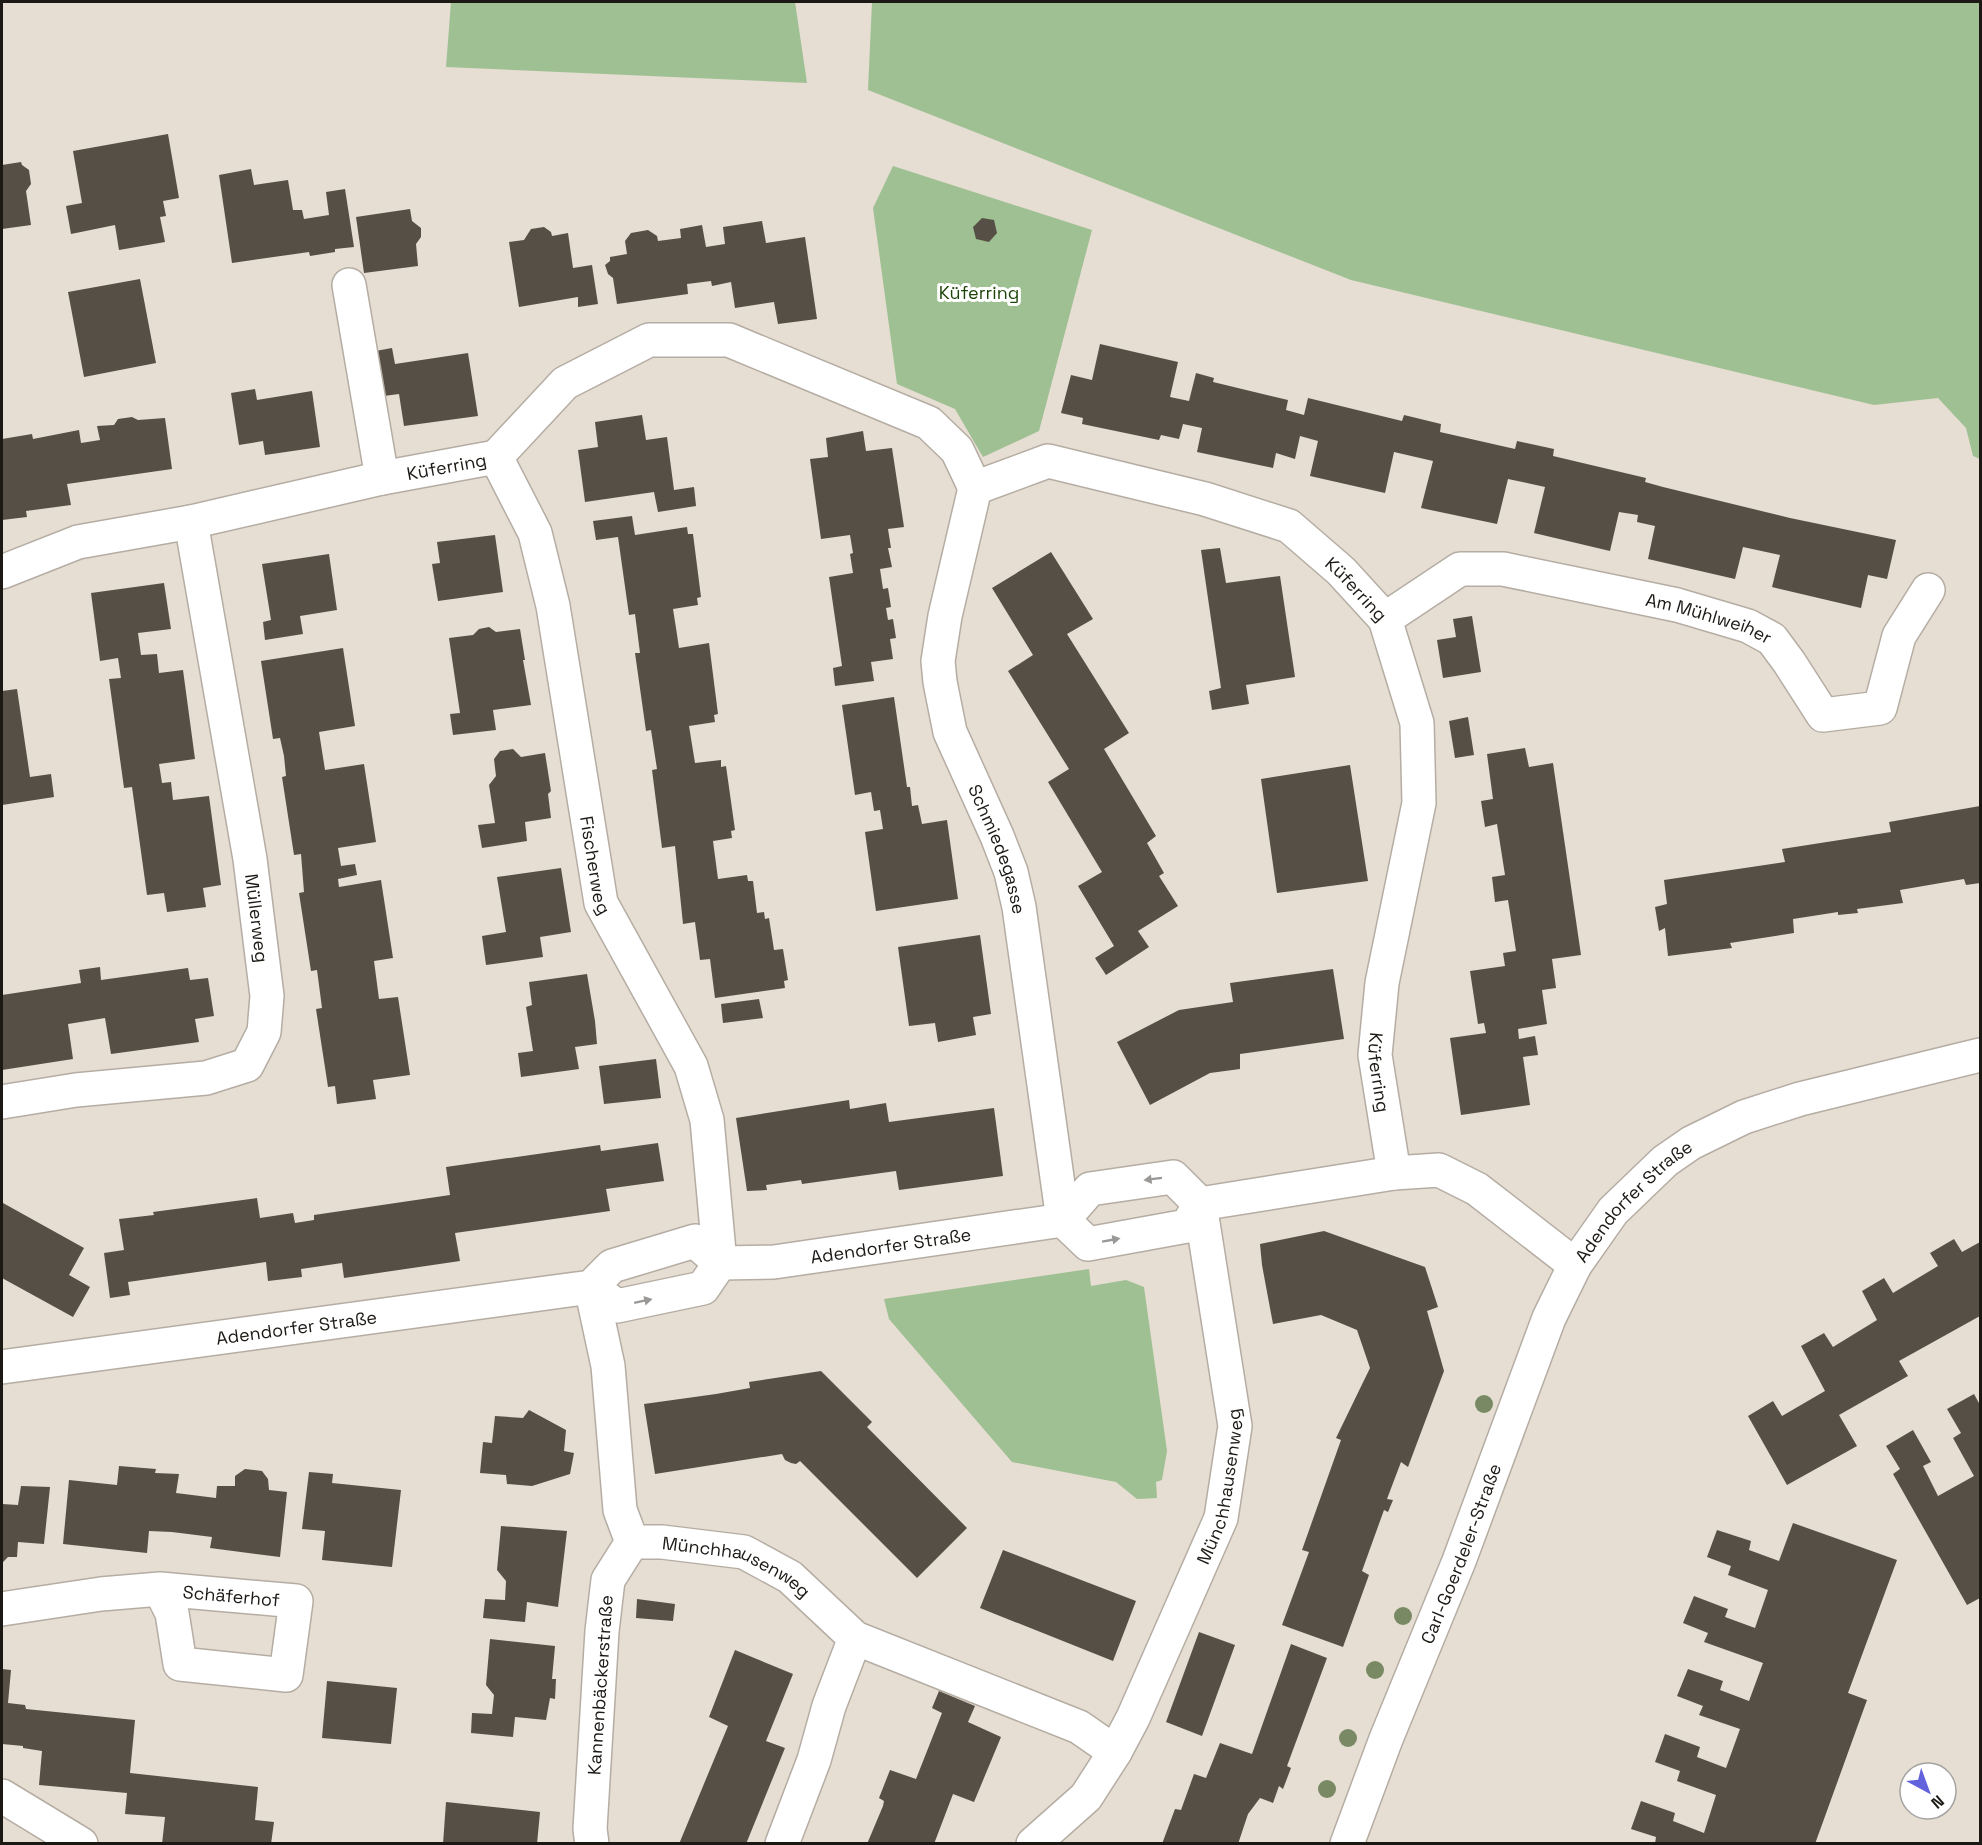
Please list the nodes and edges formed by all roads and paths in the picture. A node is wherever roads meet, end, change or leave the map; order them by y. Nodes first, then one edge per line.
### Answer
1 (349, 285) dead end
2 (496, 457) junction
3 (382, 478) junction
4 (975, 488) junction
5 (190, 522) junction
6 (2, 572) edge
7 (1928, 590) dead end
8 (1385, 619) junction
9 (1980, 1055) edge
10 (2, 1102) edge
11 (1394, 1173) junction
12 (1200, 1204) junction
13 (1063, 1220) junction
14 (720, 1263) junction
15 (1575, 1265) junction
16 (591, 1287) junction
17 (2, 1368) edge
18 (632, 1542) junction
19 (160, 1589) dead end
20 (2, 1609) edge
21 (855, 1638) junction
22 (1115, 1752) junction
23 (2, 1796) edge
24 (81, 1844) edge
25 (592, 1844) edge
26 (782, 1844) edge
27 (1033, 1844) edge
28 (1347, 1844) edge

1 - 3 street, Küferring
2 - 3 street, Küferring
2 - 4 street, Küferring
2 - 14 street, Fischerweg
3 - 5 street, Küferring
4 - 8 street, Küferring
4 - 13 street, Schmiedegasse
5 - 6 street, Küferring
5 - 10 street, Müllerweg
7 - 8 street, Am Mühlweiher
8 - 11 street, Küferring
9 - 15 street, Adendorfer Straße
11 - 12 street, Adendorfer Straße
11 - 15 street, Adendorfer Straße
13 -> 12 street
12 -> 13 street
12 - 22 street, Münchhausenweg
13 - 14 street, Adendorfer Straße
14 - 16 street
16 -> 14 street
15 - 28 street, Carl-Goerdeler-Straße
16 - 17 street, Adendorfer Straße
16 - 18 street
18 - 21 street, Münchhausenweg
18 - 25 street, Kannenbäckerstraße
19 - 20 street, Schäferhof
21 - 22 street, Münchhausenweg
21 - 26 street
22 - 27 street, Münchhausenweg
23 - 24 street

